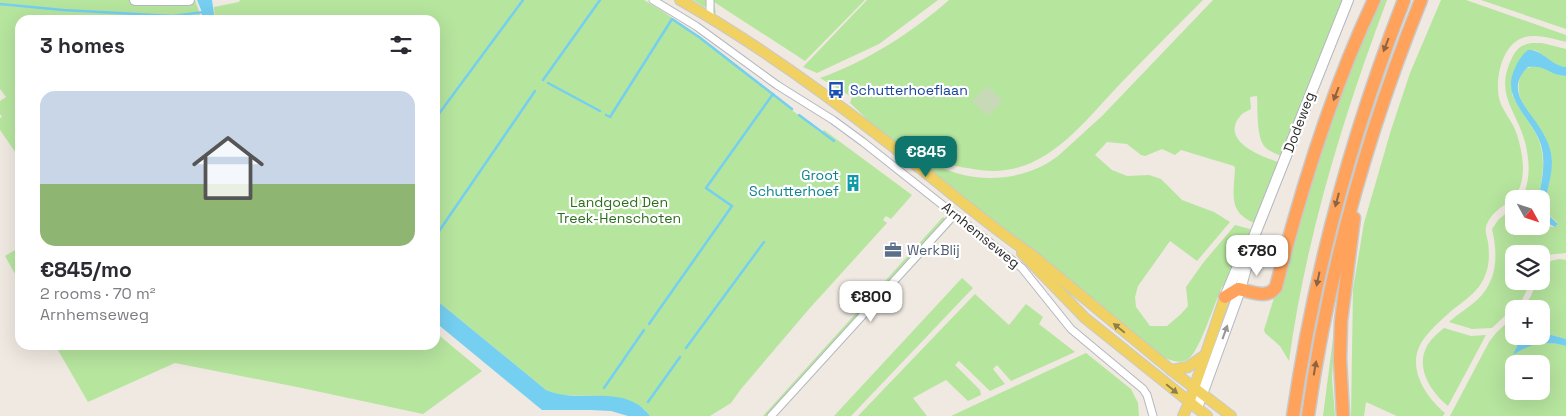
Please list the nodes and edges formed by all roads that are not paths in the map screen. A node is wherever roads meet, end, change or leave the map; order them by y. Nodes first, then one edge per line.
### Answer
1 (135, 0) edge
2 (170, 0) edge
3 (188, 0) edge
4 (653, 0) edge
5 (710, 0) edge
6 (1348, 0) edge
7 (1374, 0) edge
8 (1404, 0) edge
9 (1421, 0) edge
10 (680, 1) edge
11 (710, 19) junction
12 (1358, 178) junction
13 (955, 214) junction
14 (1010, 240) junction
15 (1250, 245) junction
16 (1240, 290) junction
17 (1225, 297) junction
18 (1205, 355) junction
19 (1167, 367) junction
20 (1194, 388) junction
21 (1202, 395) junction
22 (1193, 409) edge
23 (770, 416) edge
24 (1153, 416) edge
25 (1183, 416) edge
26 (1207, 416) edge
27 (1231, 416) edge
28 (1293, 416) edge
29 (1308, 416) edge
30 (1343, 416) edge

1 - 2 street
2 - 3 street
4 - 13 street, Arnhemseweg
5 - 11 street
6 - 15 street, Dodeweg
7 -> 16 highway
8 -> 28 highway
9 - 12 highway
10 - 11 main road, Arnhemseweg
11 - 14 main road, Arnhemseweg
29 -> 12 highway
12 - 30 highway
13 - 23 street
13 - 24 street, Arnhemseweg
19 -> 14 main road, Arnhemseweg
14 -> 22 main road, Arnhemseweg
15 - 16 street, Dodeweg
15 - 17 street, Dodeweg
16 - 17 highway
21 -> 16 street, Dodeweg
17 - 18 main road, Dodeweg
18 - 19 main road
18 - 20 main road, Dodeweg
19 - 20 main road, Arnhemseweg
20 - 21 main road, Arnhemseweg
20 - 22 main road, Dodeweg
21 - 22 street, Dodeweg
21 - 27 main road, Arnhemseweg
22 - 25 main road, Dodeweg
22 - 26 main road, Arnhemseweg

